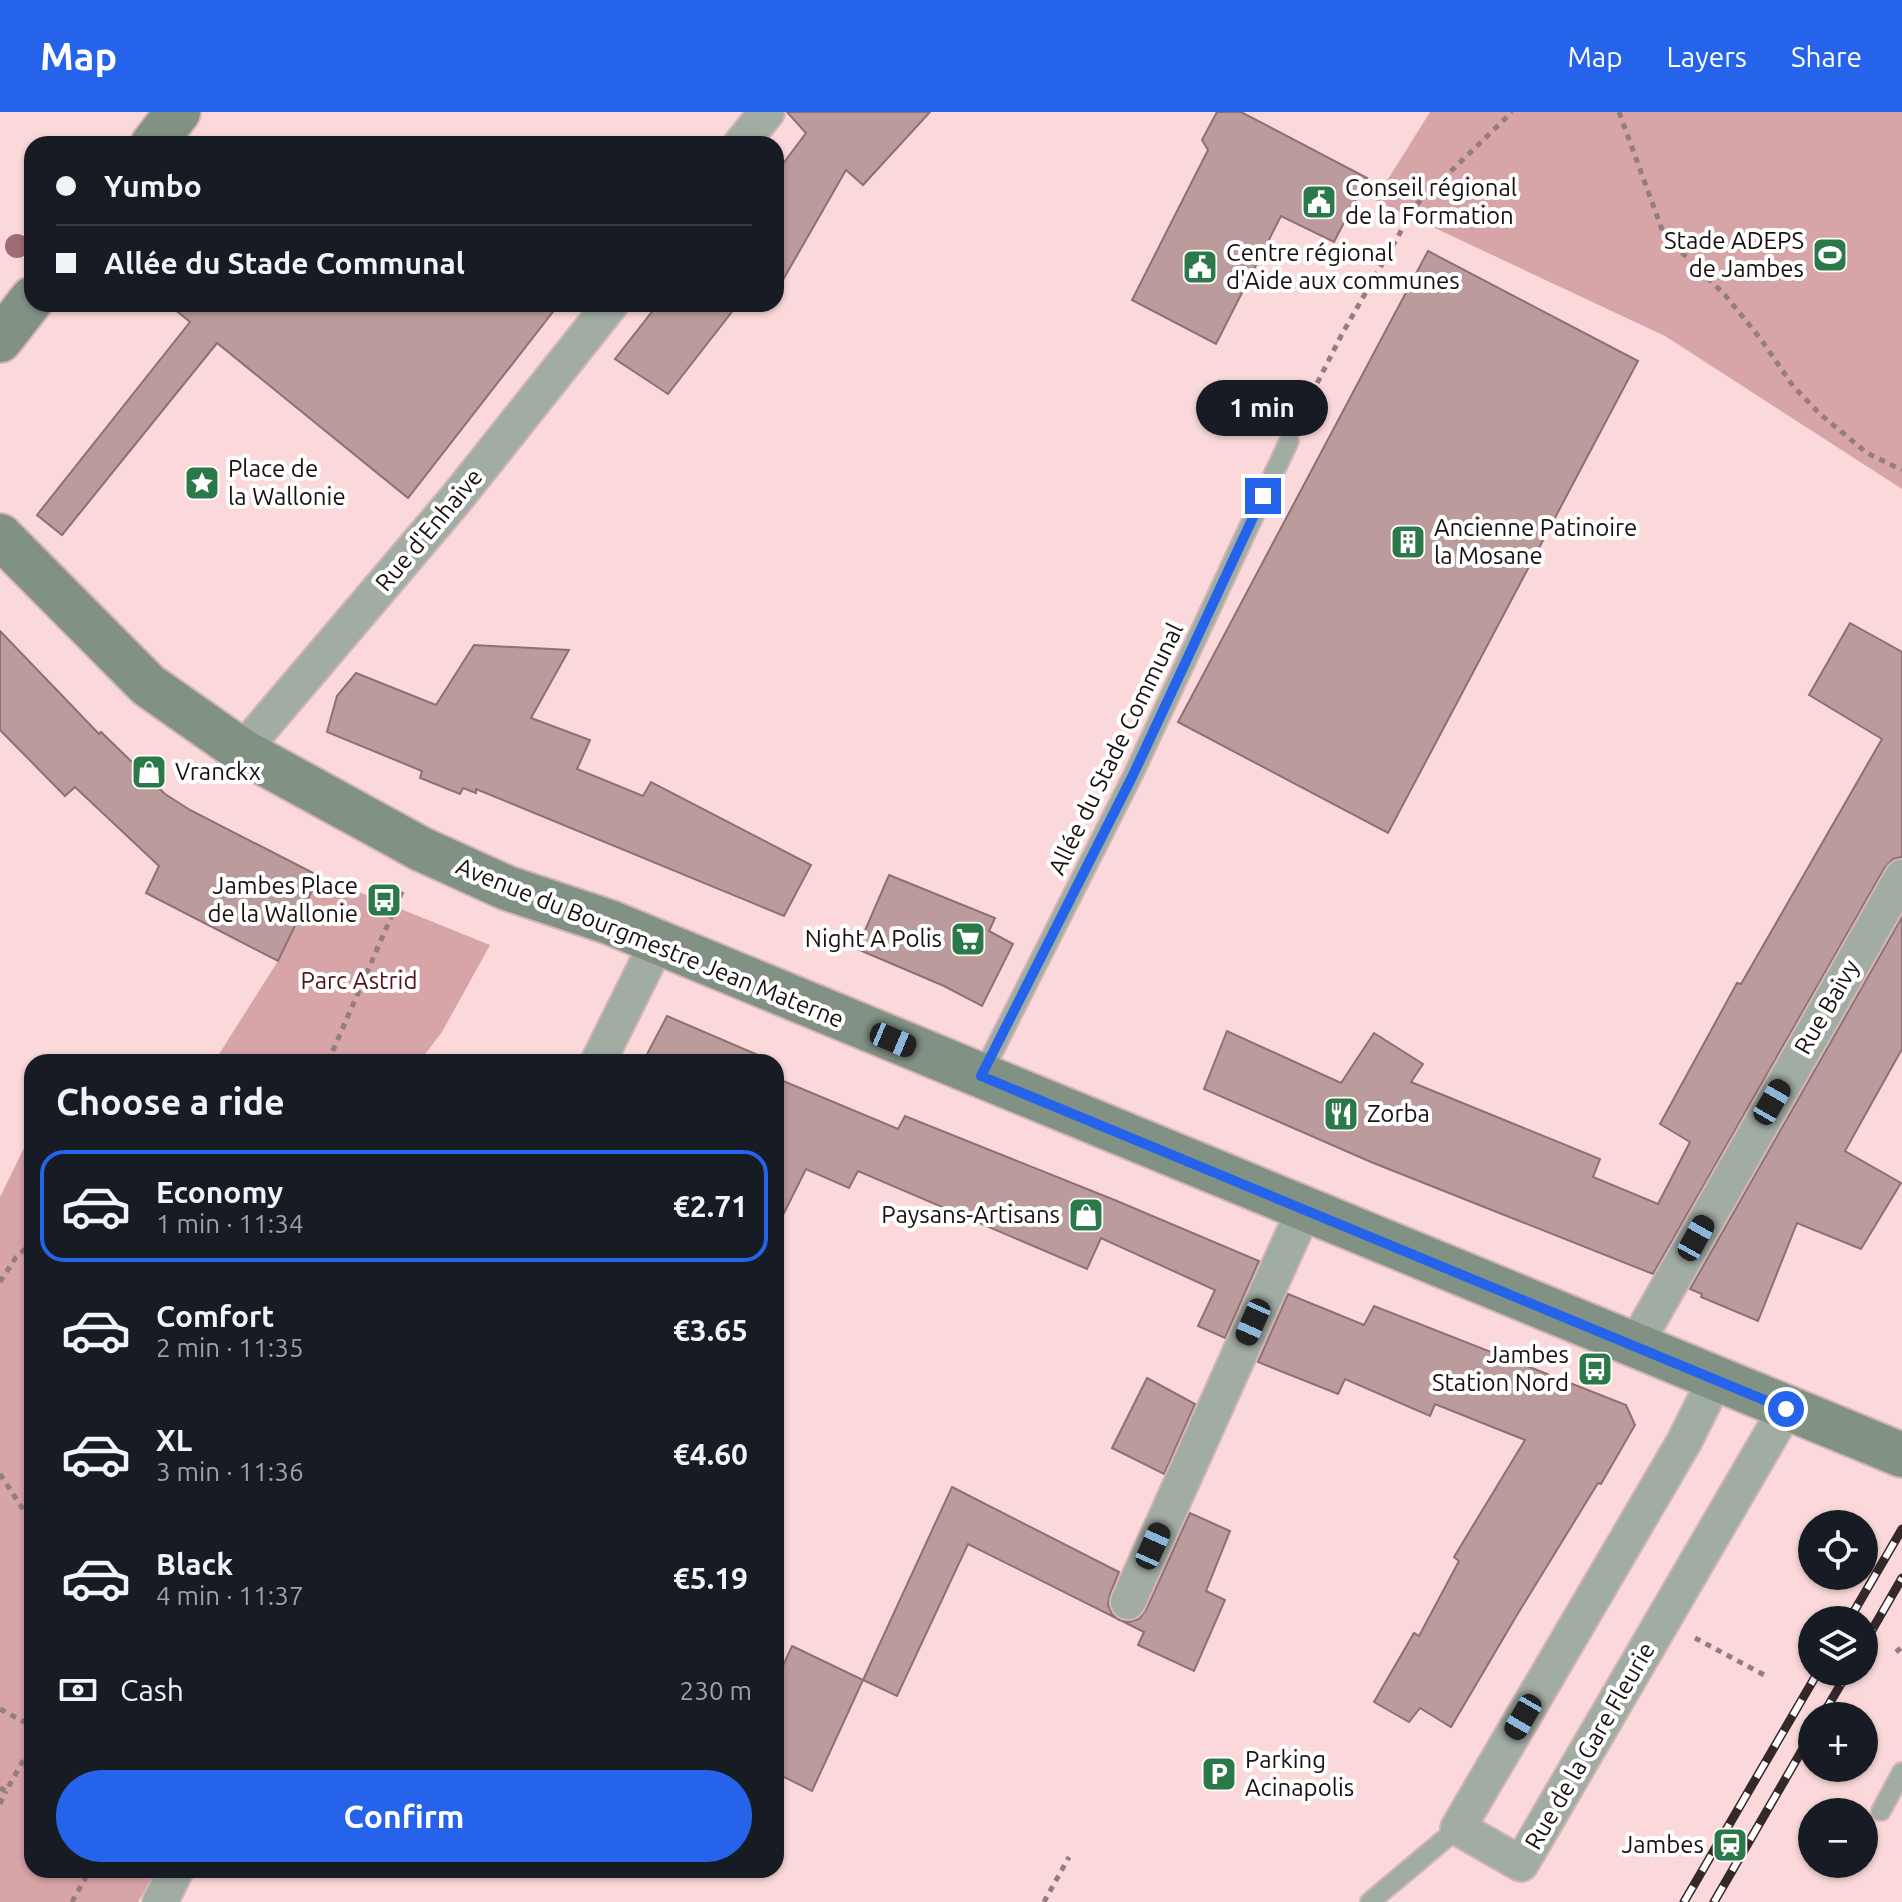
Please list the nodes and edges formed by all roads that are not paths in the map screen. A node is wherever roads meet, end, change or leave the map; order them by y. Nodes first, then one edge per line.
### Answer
1 (178, 112) edge
2 (767, 112) edge
3 (159, 136) edge
4 (748, 136) edge
5 (24, 309) edge
6 (604, 312) edge
7 (0, 340) edge
8 (1289, 441) road end
9 (0, 536) edge
10 (242, 751) junction
11 (1902, 877) edge
12 (657, 943) junction
13 (602, 1054) edge
14 (981, 1076) junction
15 (1304, 1210) junction
16 (1634, 1347) junction
17 (1715, 1380) junction
18 (1786, 1409) junction
19 (1902, 1455) edge
20 (1128, 1602) dead end
21 (1902, 1772) edge
22 (1881, 1811) dead end
23 (1458, 1828) junction
24 (172, 1878) edge
25 (160, 1902) edge
26 (1370, 1902) edge

1 - 3 main road
2 - 4 street
5 - 7 main road
6 - 10 street, Rue d'Enhaive
8 - 14 lane, Allée du Stade Communal
9 - 10 main road, Avenue du Bourgmestre Jean Materne
10 - 12 main road, Avenue du Bourgmestre Jean Materne
11 - 16 street, Rue Baivy
12 - 13 street
12 - 14 main road, Avenue du Bourgmestre Jean Materne
14 - 15 main road, Avenue du Bourgmestre Jean Materne
15 - 16 main road, Avenue du Bourgmestre Jean Materne
15 - 20 street
16 - 17 main road, Avenue du Bourgmestre Jean Materne
17 - 18 main road, Avenue du Bourgmestre Jean Materne
17 - 23 street
18 - 19 main road, Avenue du Bourgmestre Jean Materne
18 - 23 street, Rue de la Gare Fleurie
21 - 22 lane
23 - 26 lane
24 - 25 street

